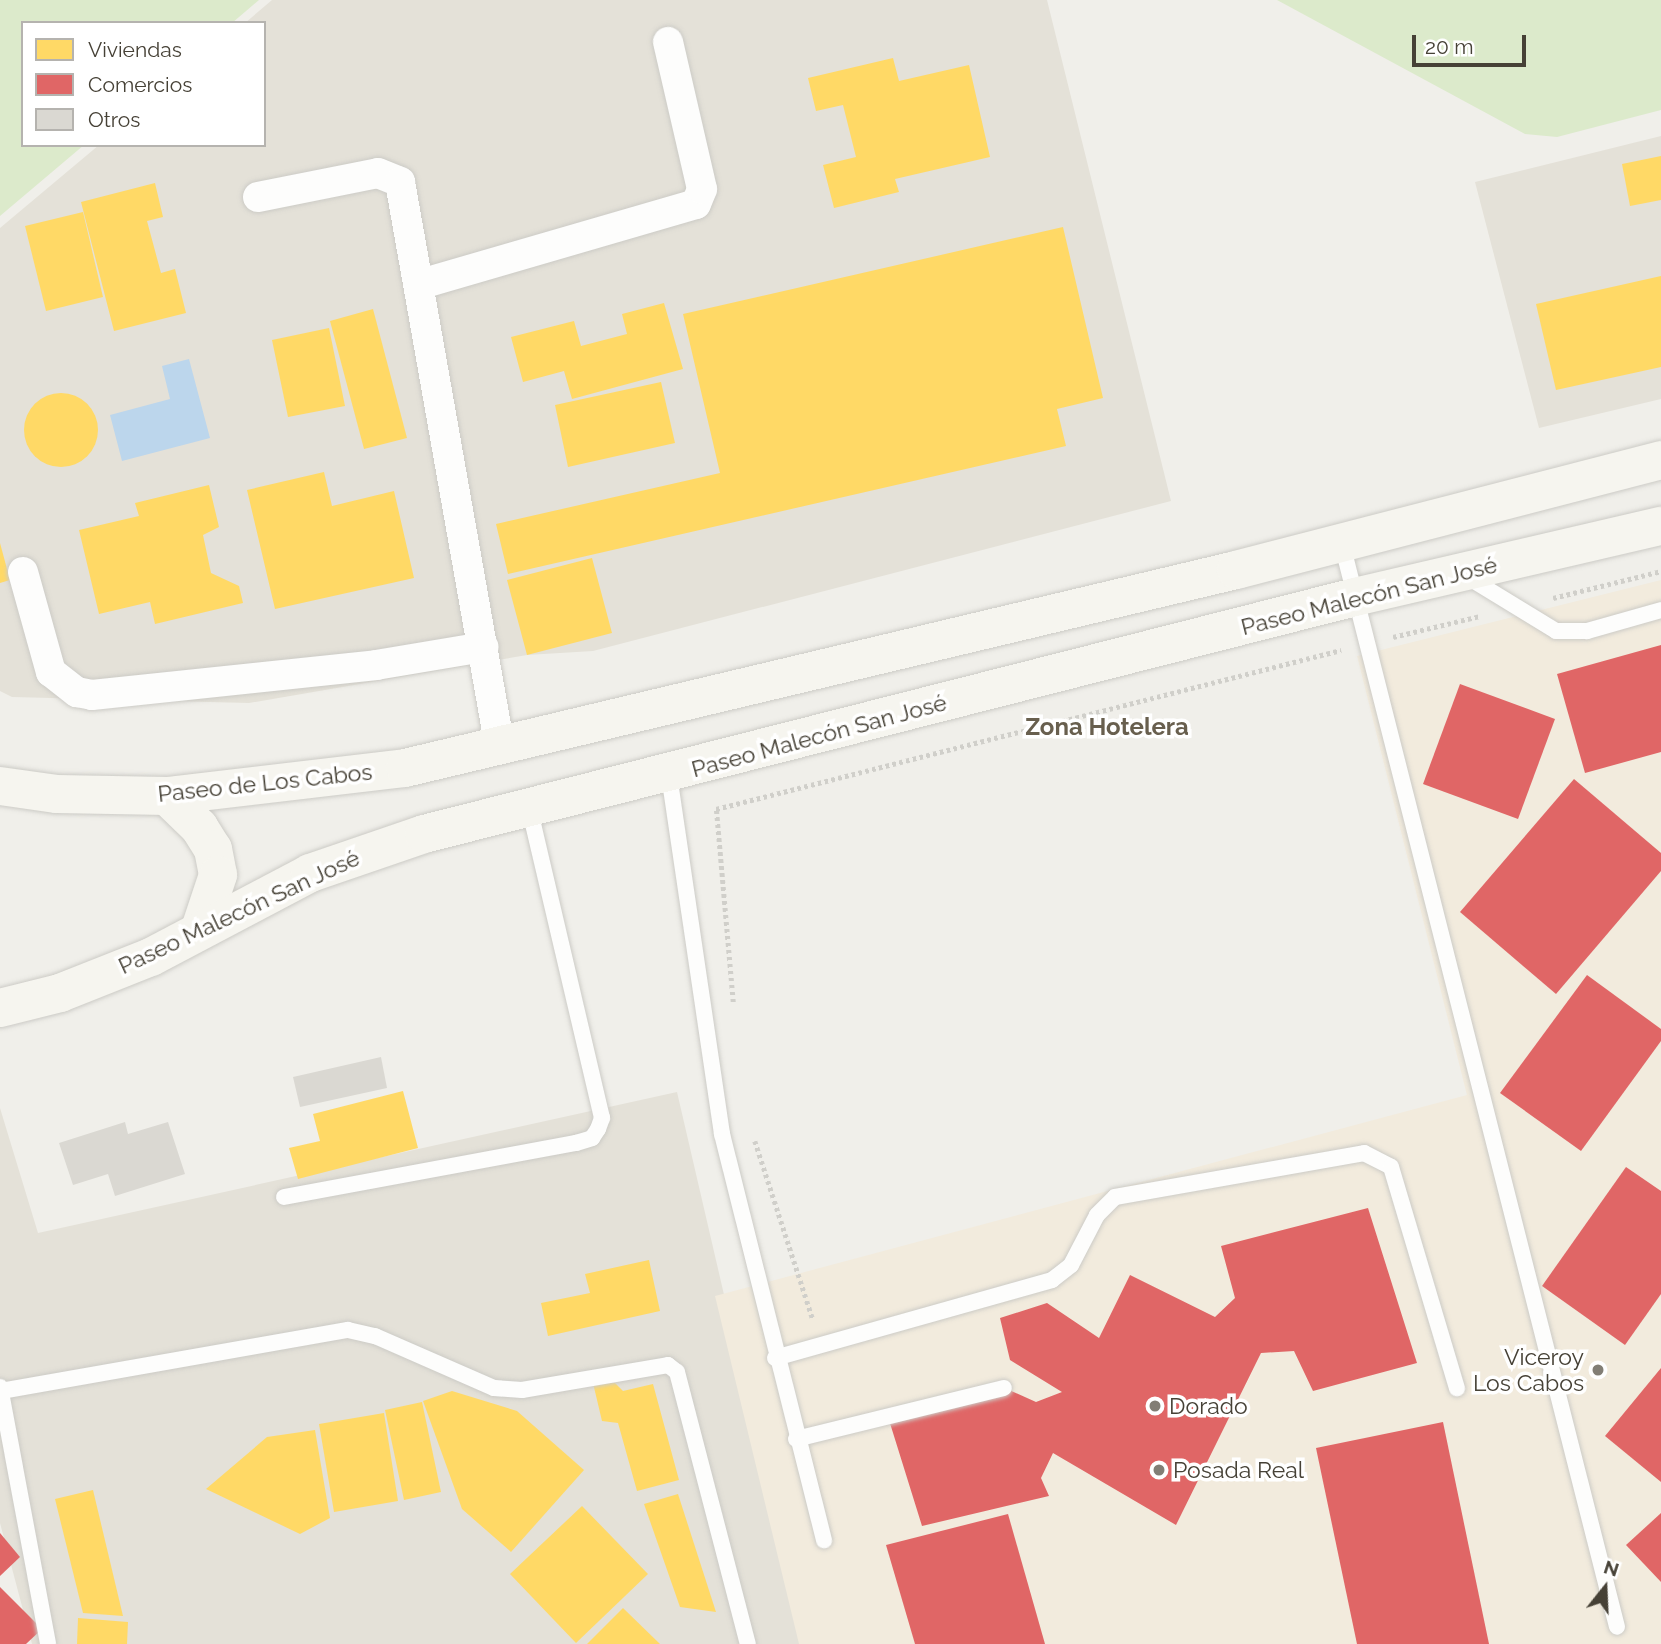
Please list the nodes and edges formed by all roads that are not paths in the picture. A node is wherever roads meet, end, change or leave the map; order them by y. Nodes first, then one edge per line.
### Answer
1 (668, 42) dead end
2 (258, 197) dead end
3 (421, 284) junction
4 (1661, 460) edge
5 (1661, 526) edge
6 (1342, 544) junction
7 (1236, 570) junction
8 (23, 572) dead end
9 (1461, 573) junction
10 (1355, 597) junction
11 (1661, 610) edge
12 (1251, 624) junction
13 (483, 647) junction
14 (500, 748) junction
15 (669, 775) junction
16 (0, 786) edge
17 (167, 796) junction
18 (530, 810) junction
19 (200, 929) junction
20 (0, 1008) edge
21 (284, 1197) dead end
22 (775, 1357) junction
23 (1004, 1388) dead end
24 (1457, 1388) dead end
25 (0, 1389) edge
26 (796, 1439) junction
27 (824, 1541) dead end
28 (1617, 1627) dead end
29 (48, 1644) edge
30 (748, 1644) edge

1 - 3 street
2 - 3 street
3 - 13 street
4 - 6 main road
5 - 9 main road, Paseo Malecón San José
6 - 7 main road
6 - 10 lane
7 - 12 main road
7 - 14 main road
8 - 13 street
9 - 10 main road, Paseo Malecón San José
9 - 11 lane
10 - 12 main road, Paseo Malecón San José
10 - 28 lane
12 - 15 main road, Paseo Malecón San José
13 - 14 street
14 - 17 main road, Paseo de Los Cabos
15 - 18 main road, Paseo Malecón San José
15 - 22 lane
16 - 17 main road, Paseo de Los Cabos
17 - 19 main road
18 - 19 main road, Paseo Malecón San José
18 - 21 lane
19 - 20 main road, Paseo Malecón San José
22 - 24 lane
22 - 26 lane
23 - 26 lane
25 - 29 lane
25 - 30 lane
26 - 27 lane

